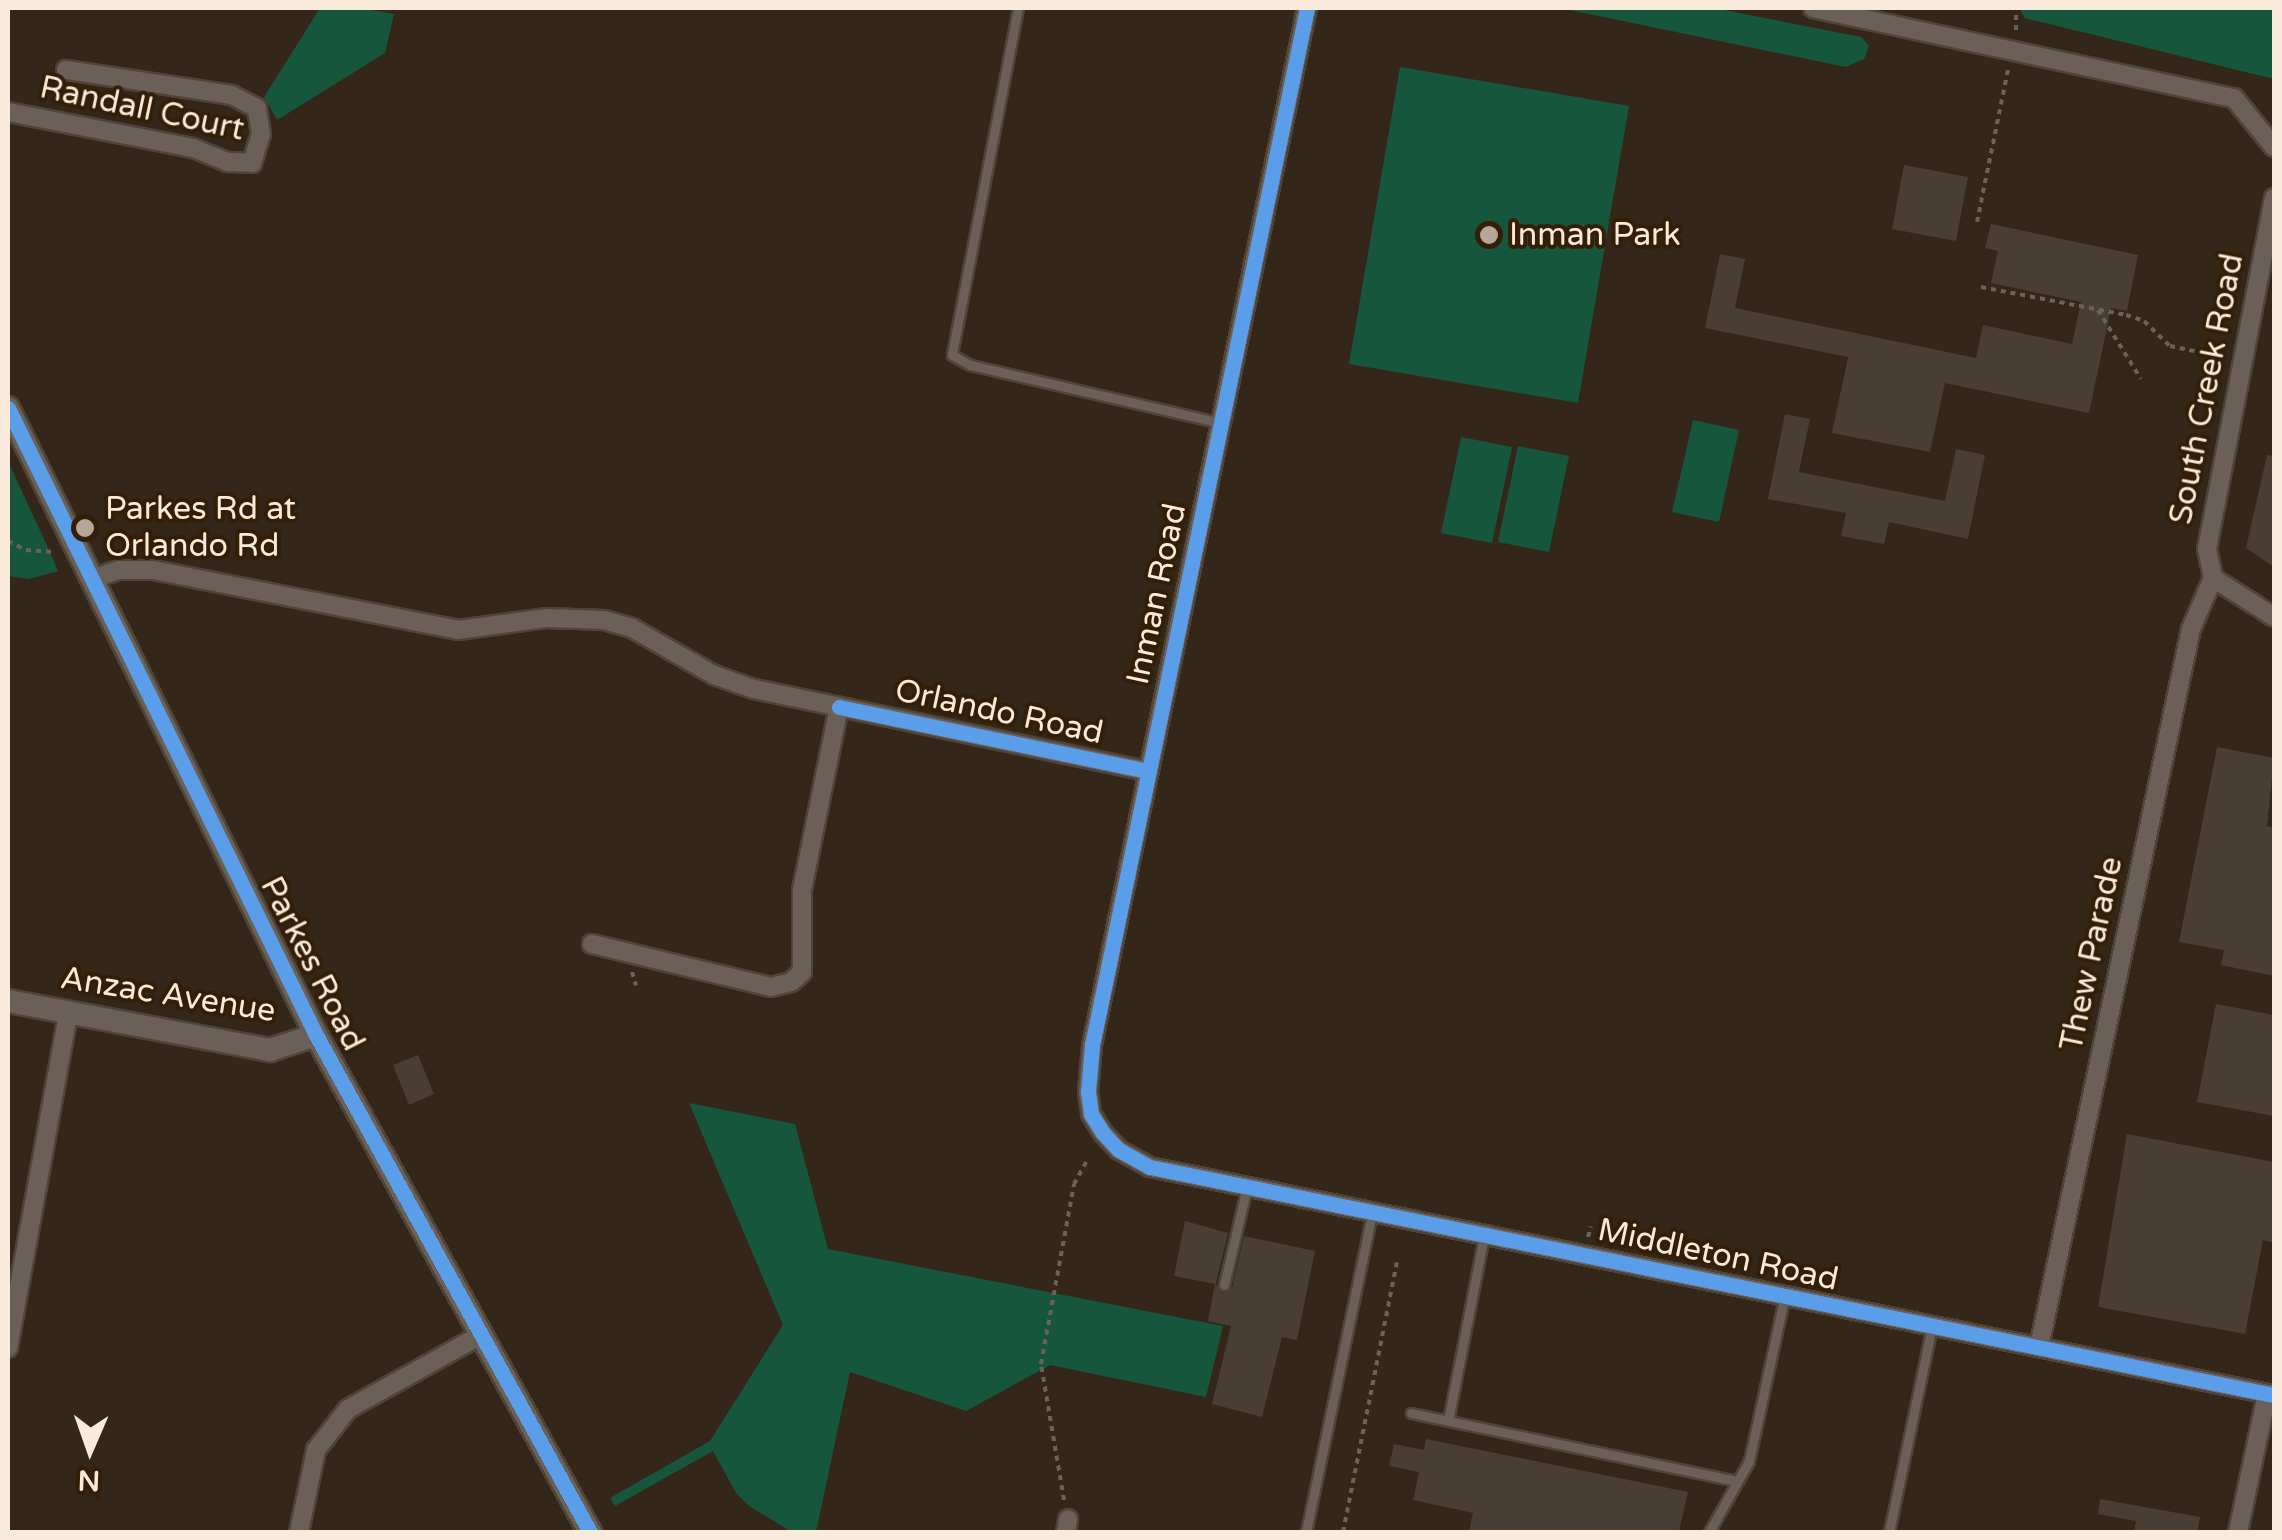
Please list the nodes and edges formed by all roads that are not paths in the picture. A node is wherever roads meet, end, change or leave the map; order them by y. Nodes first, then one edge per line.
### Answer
1 (1018, 8) edge
2 (1308, 8) edge
3 (1813, 8) edge
4 (66, 70) dead end
5 (8, 112) edge
6 (2274, 147) edge
7 (2274, 198) edge
8 (2268, 270) edge
9 (8, 408) edge
10 (1221, 423) junction
11 (2214, 578) junction
12 (90, 579) junction
13 (2274, 617) edge
14 (839, 707) junction
15 (1148, 771) junction
16 (592, 944) dead end
17 (8, 1001) edge
18 (68, 1013) junction
19 (316, 1034) junction
20 (1150, 1167) joint
21 (1247, 1186) junction
22 (1372, 1212) junction
23 (1484, 1235) junction
24 (1224, 1286) dead end
25 (1784, 1298) junction
26 (1932, 1326) junction
27 (481, 1336) junction
28 (2039, 1347) junction
29 (8, 1348) edge
30 (2271, 1395) edge
31 (1411, 1413) dead end
32 (1448, 1421) junction
33 (2274, 1436) edge
34 (2253, 1462) junction
35 (1737, 1481) junction
36 (299, 1532) edge
37 (590, 1532) edge
38 (1306, 1532) edge
39 (1709, 1532) edge
40 (1889, 1532) edge
41 (2238, 1532) edge

1 - 10 lane
2 - 10 street, Inman Road
3 - 6 street
4 - 5 street, Randall Court
7 - 8 street, South Creek Road
8 - 11 street, South Creek Road
9 - 12 street, Parkes Road
10 - 15 street, Inman Road
11 - 13 street
11 - 28 street, Thew Parade
12 - 14 street, Orlando Road
12 - 19 street, Parkes Road
14 - 15 street, Orlando Road
14 - 16 street
15 - 20 street, Inman Road
17 - 18 street, Anzac Avenue
18 - 19 street, Anzac Avenue
18 - 29 street
19 - 27 street, Parkes Road
20 - 21 street, Middleton Road
21 - 22 street, Middleton Road
21 - 24 lane
22 - 23 street, Middleton Road
22 - 38 lane
23 - 25 street, Middleton Road
23 - 32 lane
25 - 26 street, Middleton Road
25 - 35 lane
26 - 28 street, Middleton Road
26 - 40 lane
27 - 36 street
27 - 37 street, Parkes Road
28 - 30 street, Middleton Road
30 - 34 street
31 - 32 lane
32 - 35 lane
33 - 34 street
34 - 41 street
35 - 39 lane

